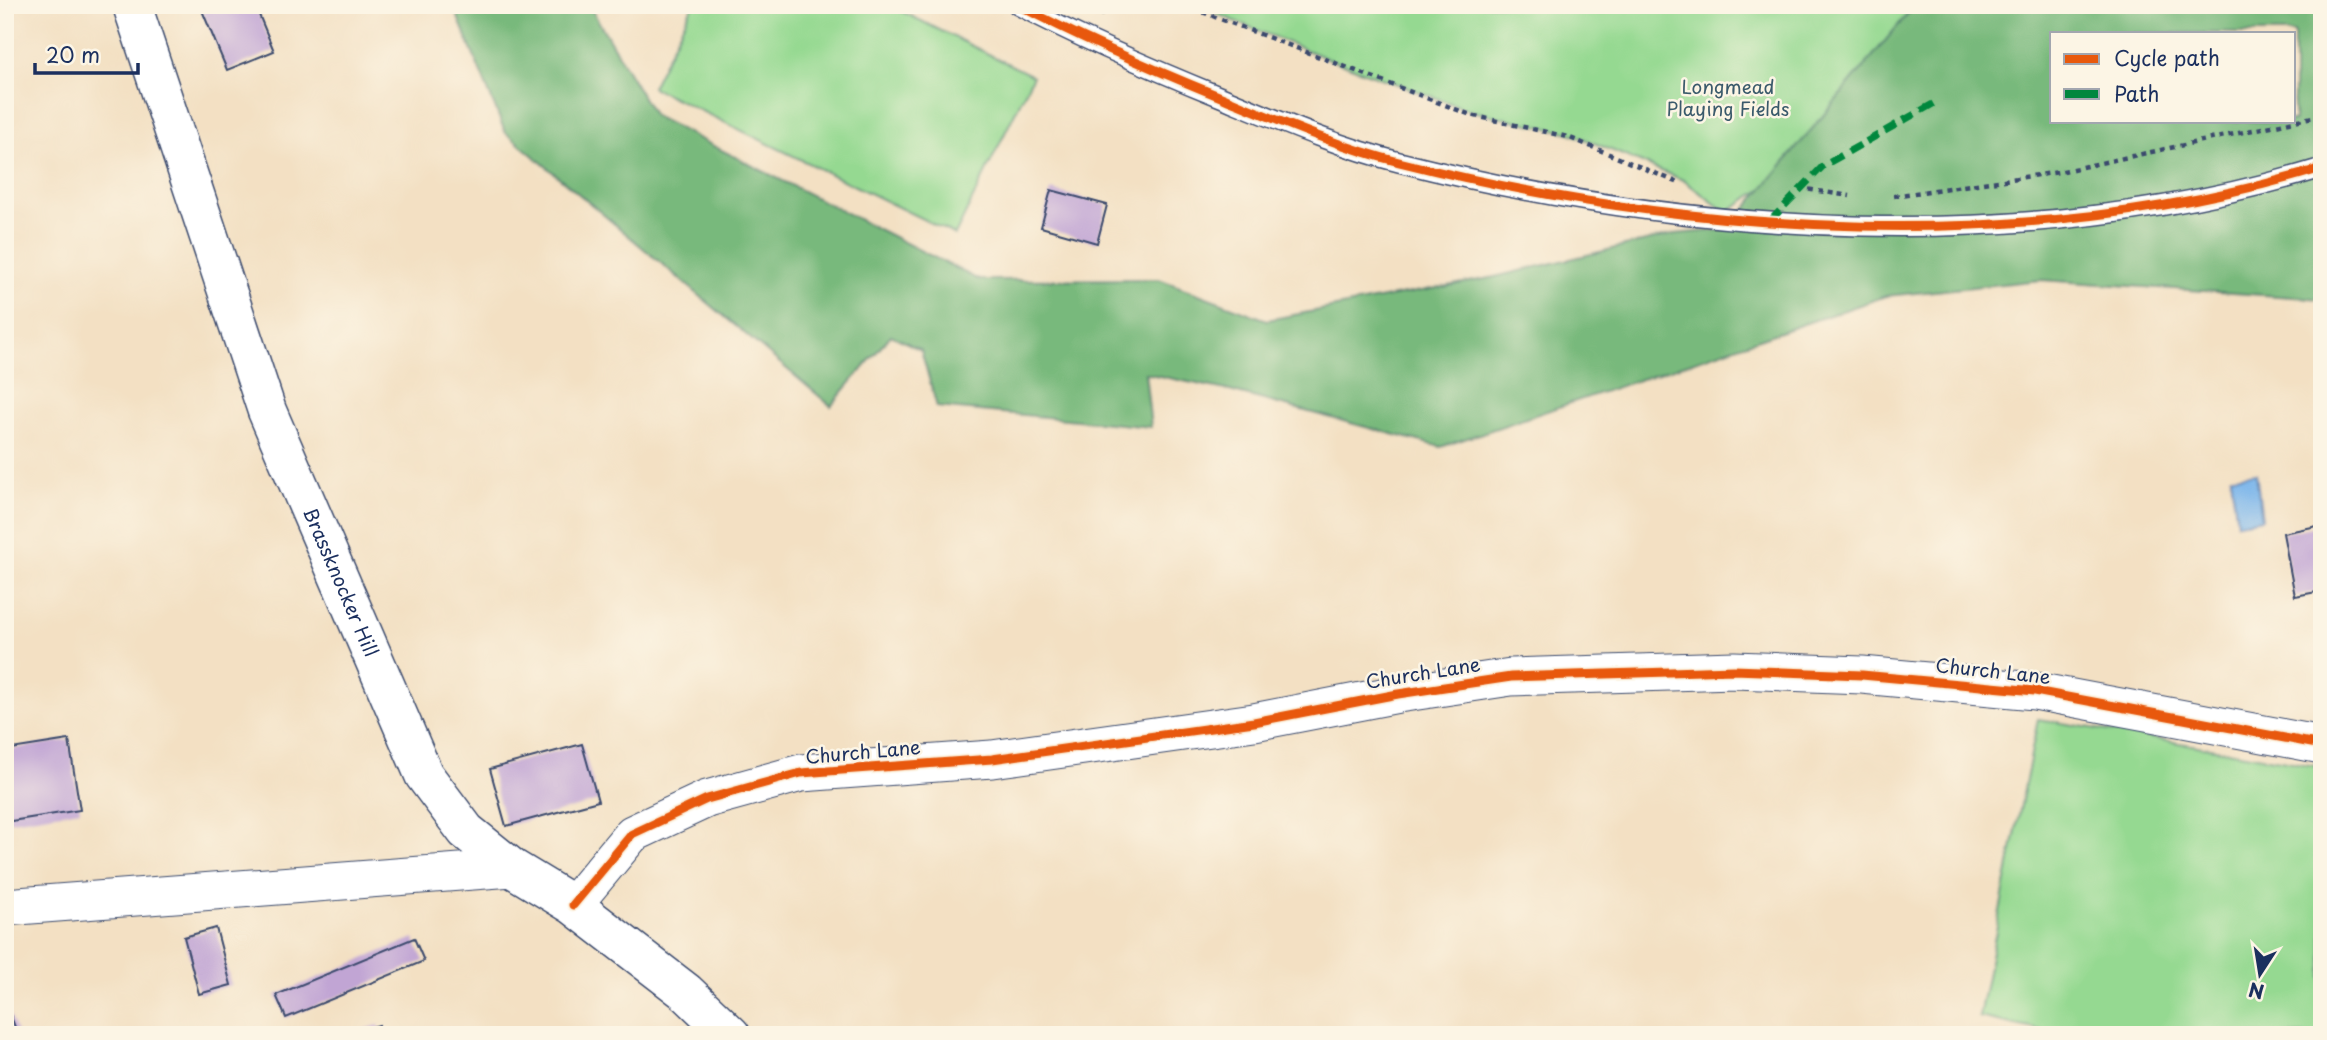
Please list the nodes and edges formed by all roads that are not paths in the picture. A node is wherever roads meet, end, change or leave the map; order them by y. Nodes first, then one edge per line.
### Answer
1 (132, 5) edge
2 (1018, 5) edge
3 (2322, 167) edge
4 (2322, 744) edge
5 (512, 868) junction
6 (573, 905) junction
7 (5, 908) edge
8 (731, 1035) edge

1 - 5 street, Brassknocker Hill
2 - 3 lane
4 - 6 street, Church Lane
5 - 6 street, Brassknocker Hill
5 - 7 street
6 - 8 street, Brassknocker Hill

